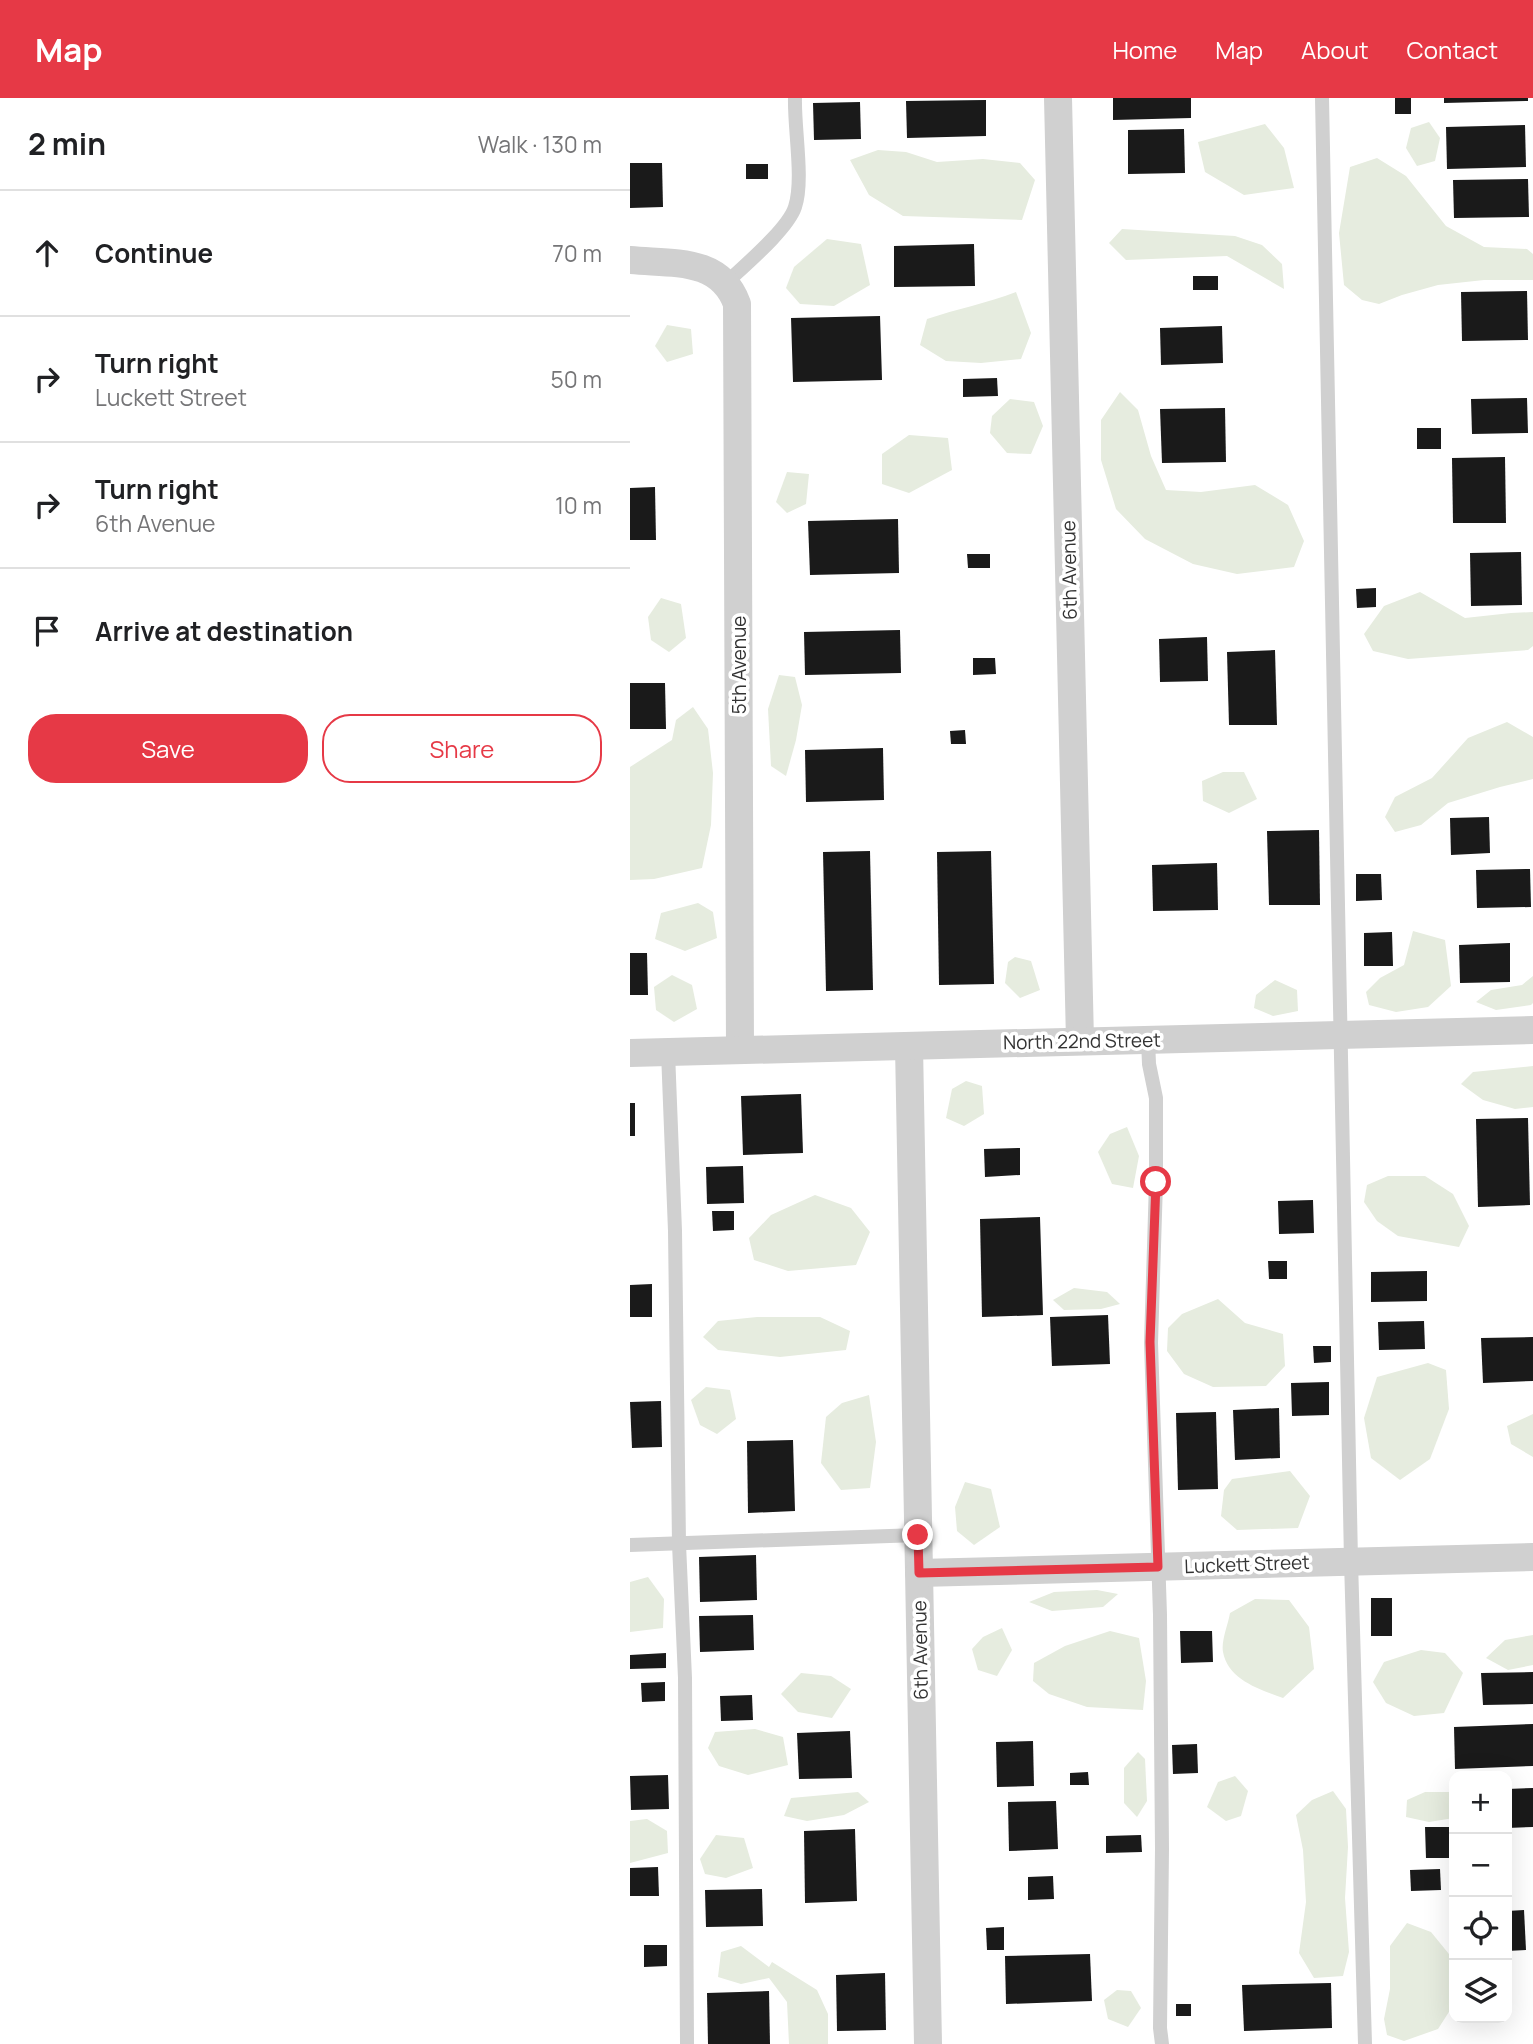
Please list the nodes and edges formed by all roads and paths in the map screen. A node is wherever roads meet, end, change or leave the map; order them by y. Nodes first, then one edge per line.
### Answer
1 (795, 98) edge
2 (1058, 98) edge
3 (1322, 98) edge
4 (630, 260) edge
5 (726, 283) junction
6 (1533, 1030) edge
7 (1340, 1035) junction
8 (1148, 1040) junction
9 (1080, 1041) junction
10 (909, 1046) junction
11 (740, 1050) junction
12 (668, 1052) junction
13 (630, 1053) edge
14 (918, 1535) junction
15 (679, 1544) junction
16 (630, 1545) edge
17 (1533, 1557) edge
18 (1351, 1561) junction
19 (1158, 1567) junction
20 (919, 1573) junction
21 (687, 2044) edge
22 (928, 2044) edge
23 (1163, 2044) edge
24 (1365, 2044) edge

1 - 5 lane
2 - 9 street, 6th Avenue
3 - 7 lane
4 - 5 street
5 - 11 street, 5th Avenue
6 - 7 street, North 22nd Street
7 - 8 street, North 22nd Street
7 - 18 lane
8 - 9 street, North 22nd Street
8 - 19 lane
9 - 10 street, North 22nd Street
10 - 11 street, North 22nd Street
10 - 14 street, 6th Avenue
11 - 12 street, North 22nd Street
12 - 13 street, North 22nd Street
12 - 15 lane
14 - 15 lane
14 - 20 street, 6th Avenue
15 - 16 lane
15 - 21 lane
17 - 18 street, Luckett Street
18 - 19 street, Luckett Street
18 - 24 lane
19 - 20 street, Luckett Street
19 - 23 lane
20 - 22 street, 6th Avenue

